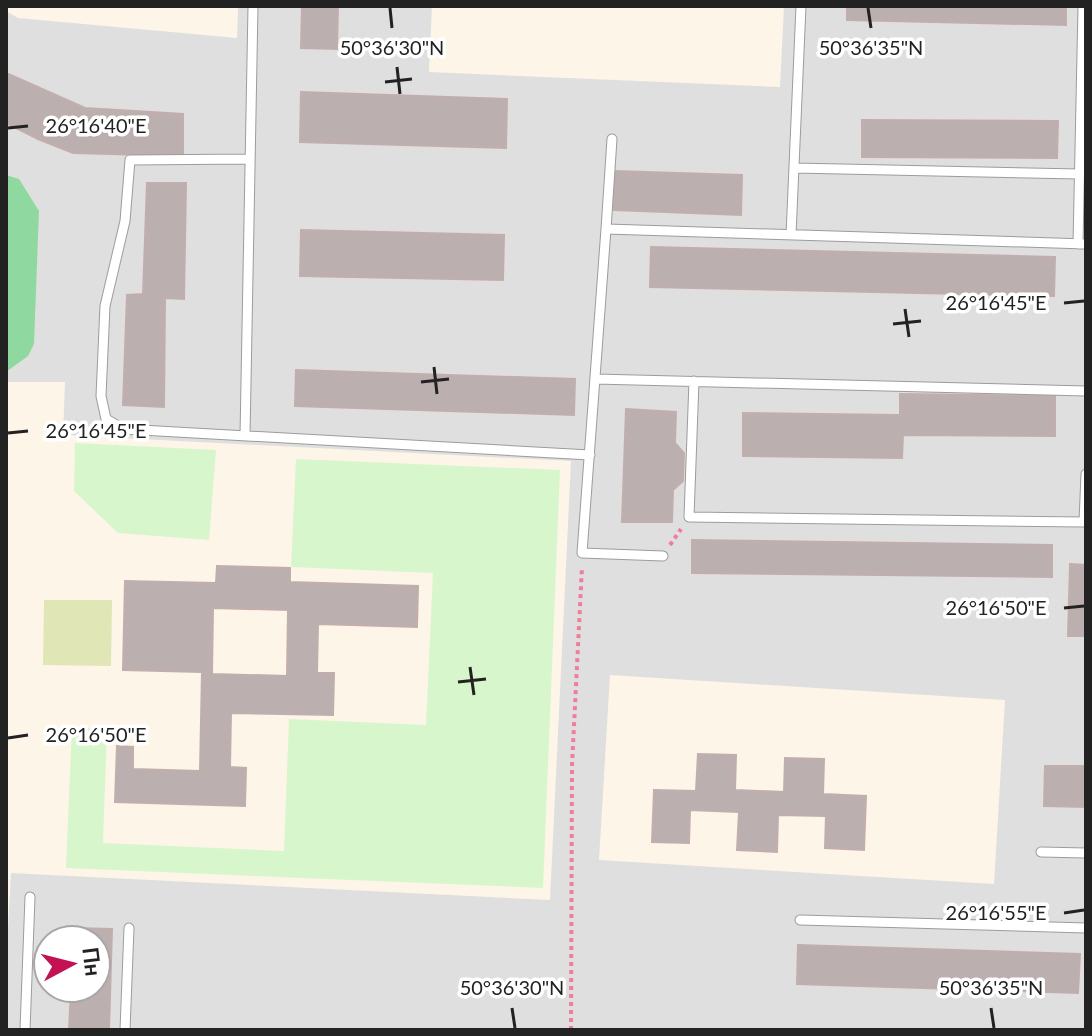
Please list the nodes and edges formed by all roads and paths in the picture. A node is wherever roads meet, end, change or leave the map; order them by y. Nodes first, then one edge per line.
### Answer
1 (253, 6) edge
2 (801, 6) edge
3 (1083, 6) edge
4 (612, 139) dead end
5 (249, 159) junction
6 (794, 168) junction
7 (1080, 174) junction
8 (606, 229) junction
9 (791, 235) junction
10 (1082, 244) edge
11 (595, 379) junction
12 (694, 381) junction
13 (1086, 391) edge
14 (245, 436) junction
15 (590, 455) junction
16 (1086, 474) edge
17 (689, 517) junction
18 (582, 553) junction
19 (663, 556) joint
20 (1041, 852) dead end
21 (1086, 853) edge
22 (30, 897) dead end
23 (800, 920) dead end
24 (129, 928) dead end
25 (1086, 928) edge
26 (25, 1030) edge
27 (125, 1030) edge
28 (571, 1030) edge

1 - 5 lane
2 - 6 lane
3 - 7 lane
4 - 8 lane
5 - 14 lane
5 - 14 lane
6 - 7 lane
6 - 9 lane
7 - 10 lane
8 - 9 lane
8 - 11 lane
9 - 10 lane
11 - 12 lane
11 - 15 lane
12 - 13 lane
12 - 17 lane
14 - 15 lane
15 - 18 lane
16 - 17 lane
17 - 19 path
18 - 19 lane
18 - 28 path
20 - 21 lane
22 - 26 lane
23 - 25 lane
24 - 27 lane

